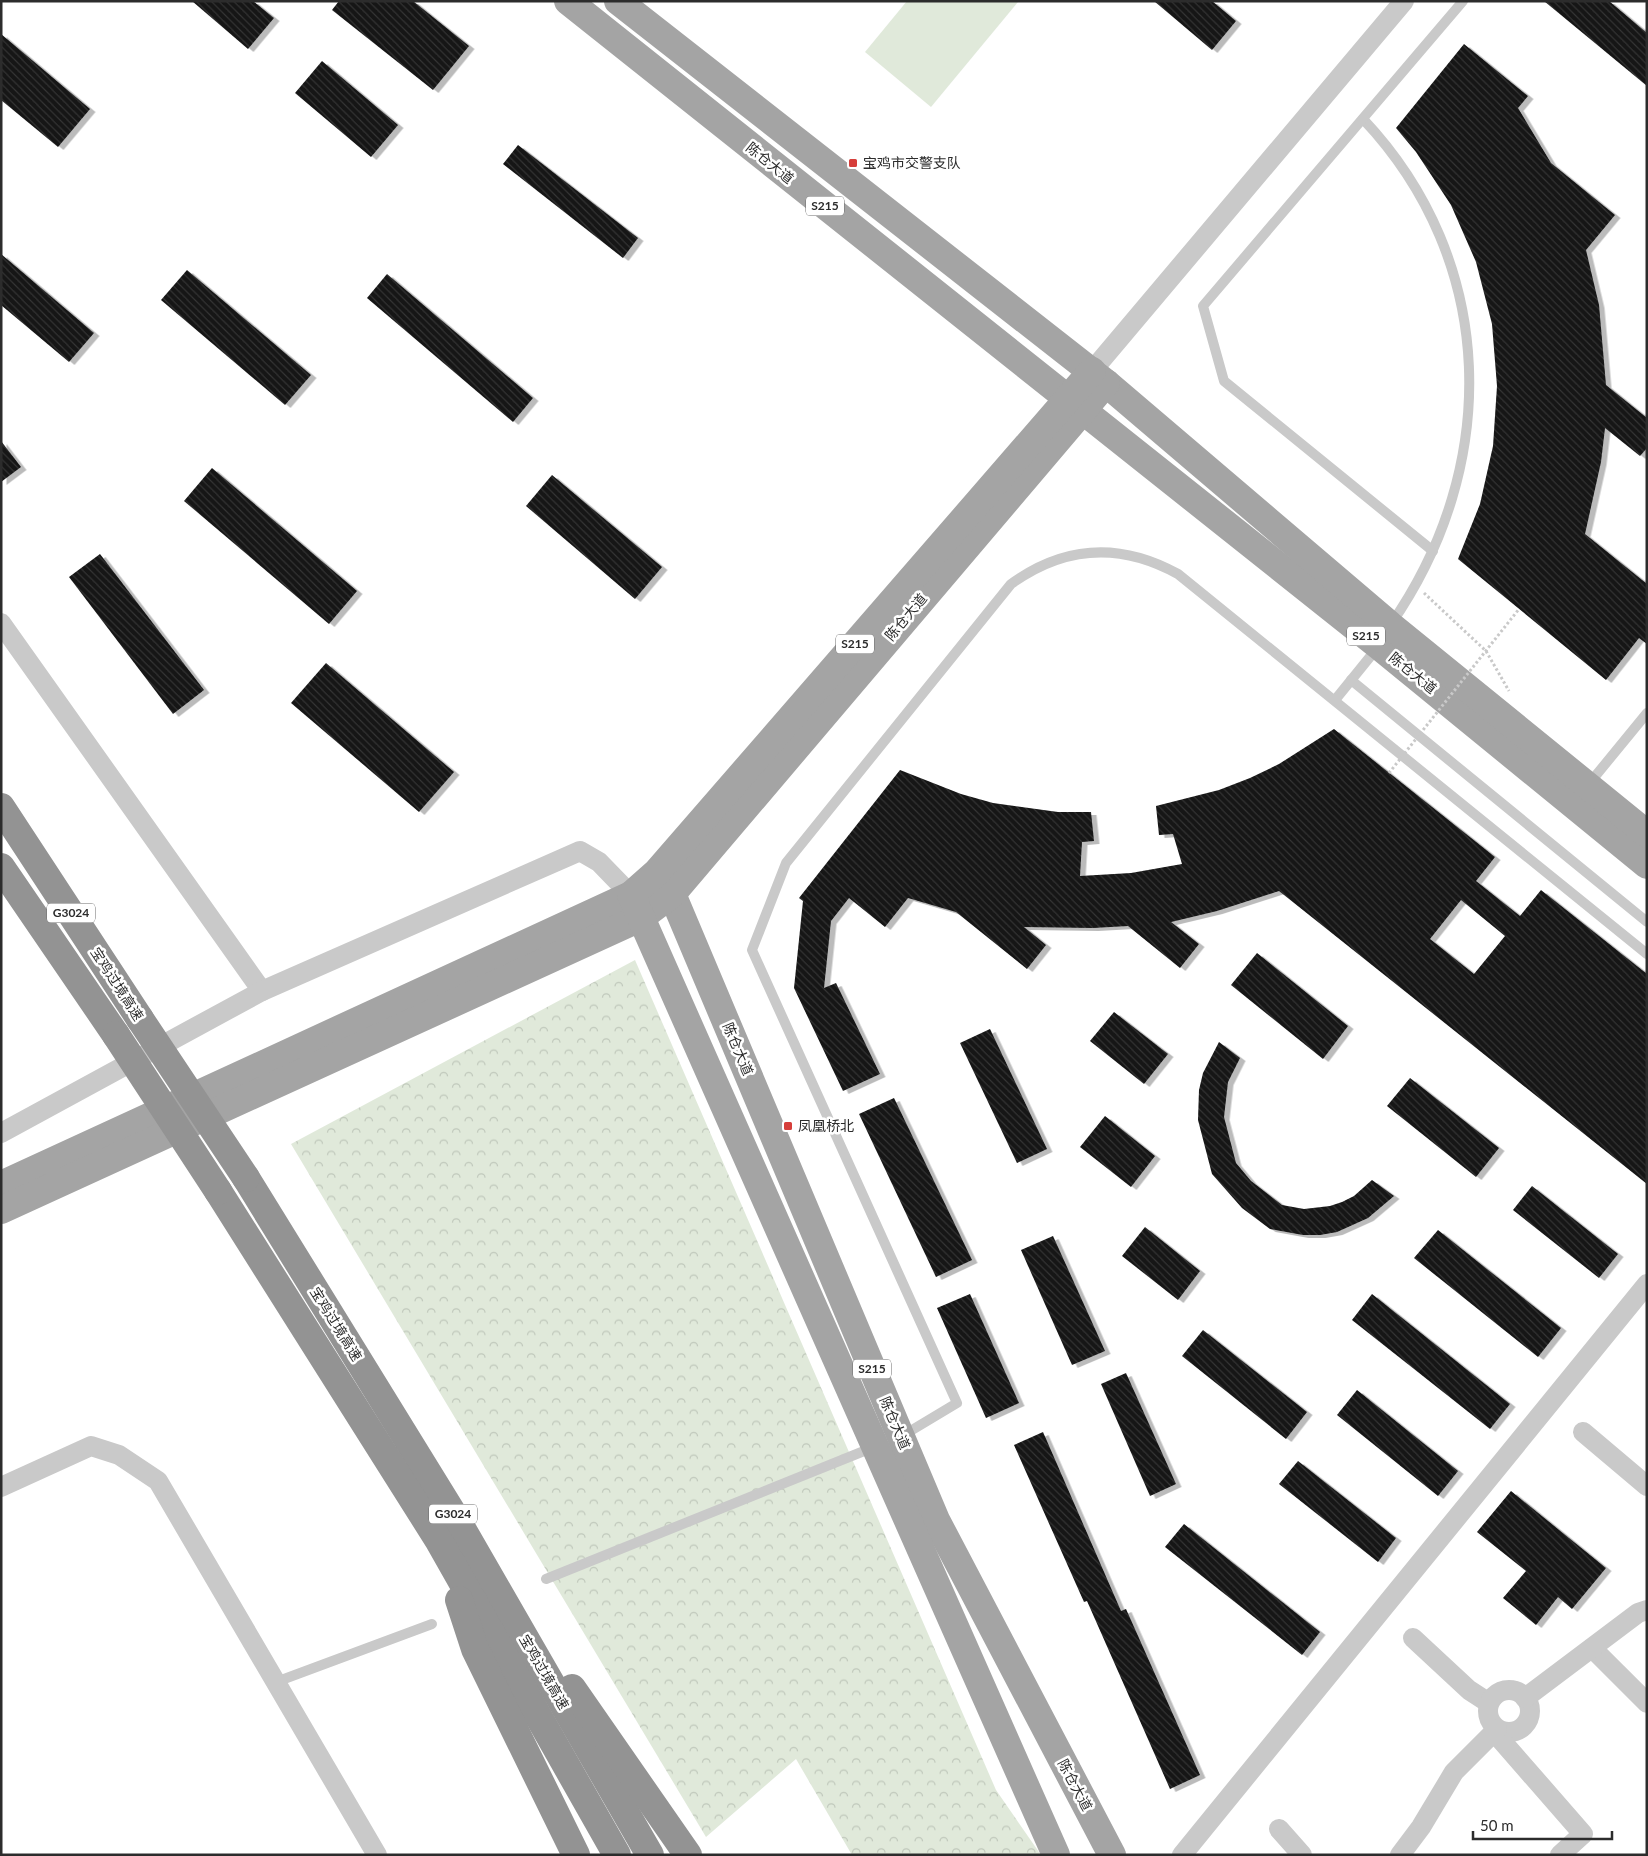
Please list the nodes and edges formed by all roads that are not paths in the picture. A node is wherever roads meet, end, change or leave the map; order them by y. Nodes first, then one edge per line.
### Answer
1 (568, 1) edge
2 (618, 1) edge
3 (1404, 1) edge
4 (1464, 1) edge
5 (1363, 119) junction
6 (1099, 377) junction
7 (1075, 405) junction
8 (1433, 552) junction
9 (1, 623) edge
10 (1384, 635) junction
11 (1352, 680) junction
12 (1335, 700) junction
13 (1647, 713) edge
14 (1587, 786) junction
15 (1, 807) edge
16 (1647, 834) edge
17 (1647, 865) edge
18 (1, 867) edge
19 (664, 883) junction
20 (635, 907) junction
21 (1647, 922) edge
22 (1647, 954) edge
23 (262, 991) junction
24 (1, 1133) edge
25 (1, 1185) edge
26 (1, 1210) edge
27 (1647, 1284) edge
28 (1584, 1432) dead end
29 (888, 1442) junction
30 (1647, 1486) edge
31 (1, 1487) edge
32 (457, 1520) junction
33 (439, 1541) junction
34 (546, 1579) dead end
35 (1647, 1610) edge
36 (432, 1624) dead end
37 (1413, 1638) dead end
38 (1592, 1648) junction
39 (276, 1682) junction
40 (1525, 1698) junction
41 (1489, 1703) junction
42 (1647, 1703) edge
43 (1496, 1731) junction
44 (1279, 1829) dead end
45 (377, 1855) edge
46 (576, 1855) edge
47 (617, 1855) edge
48 (650, 1855) edge
49 (688, 1855) edge
50 (1056, 1855) edge
51 (1112, 1855) edge
52 (1182, 1855) edge
53 (1302, 1855) edge
54 (1400, 1855) edge
55 (1560, 1855) edge

1 - 7 main road, 陈仓大道 / S215
2 - 6 main road, 陈仓大道 / S215
3 - 6 street
4 - 5 lane
5 - 8 lane
5 - 8 lane
6 - 7 main road, 陈仓大道 / S215
6 - 10 main road, 陈仓大道 / S215
7 - 10 main road, 陈仓大道 / S215
7 - 19 main road, 陈仓大道 / S215
8 - 10 lane
9 - 23 street
10 - 11 lane
10 - 14 main road, 陈仓大道 / S215
10 - 17 main road, 陈仓大道 / S215
11 - 12 lane
11 - 21 lane
12 - 22 lane
12 - 29 lane
13 - 14 lane
14 - 16 main road, 陈仓大道 / S215
15 - 32 highway, 宝鸡过境高速 / G3024, bridge
18 - 33 highway, 宝鸡过境高速 / G3024, bridge
19 - 20 main road, 陈仓大道 / S215
19 - 29 main road, 陈仓大道 / S215
20 - 23 street
20 - 25 main road
20 - 26 main road
20 - 29 main road
23 - 24 street
27 - 52 street
28 - 30 street
29 - 34 lane
29 - 50 main road
29 - 51 main road, 陈仓大道 / S215
31 - 39 street
32 - 48 highway, 宝鸡过境高速 / G3024
32 - 49 highway
33 - 46 highway
33 - 47 highway, 宝鸡过境高速 / G3024
35 - 38 street
36 - 39 lane
37 - 41 street
38 - 40 street
38 - 42 street
39 - 45 street
40 - 41 street
40 - 43 street
41 - 43 street
43 - 54 street
43 - 55 street
44 - 53 street

